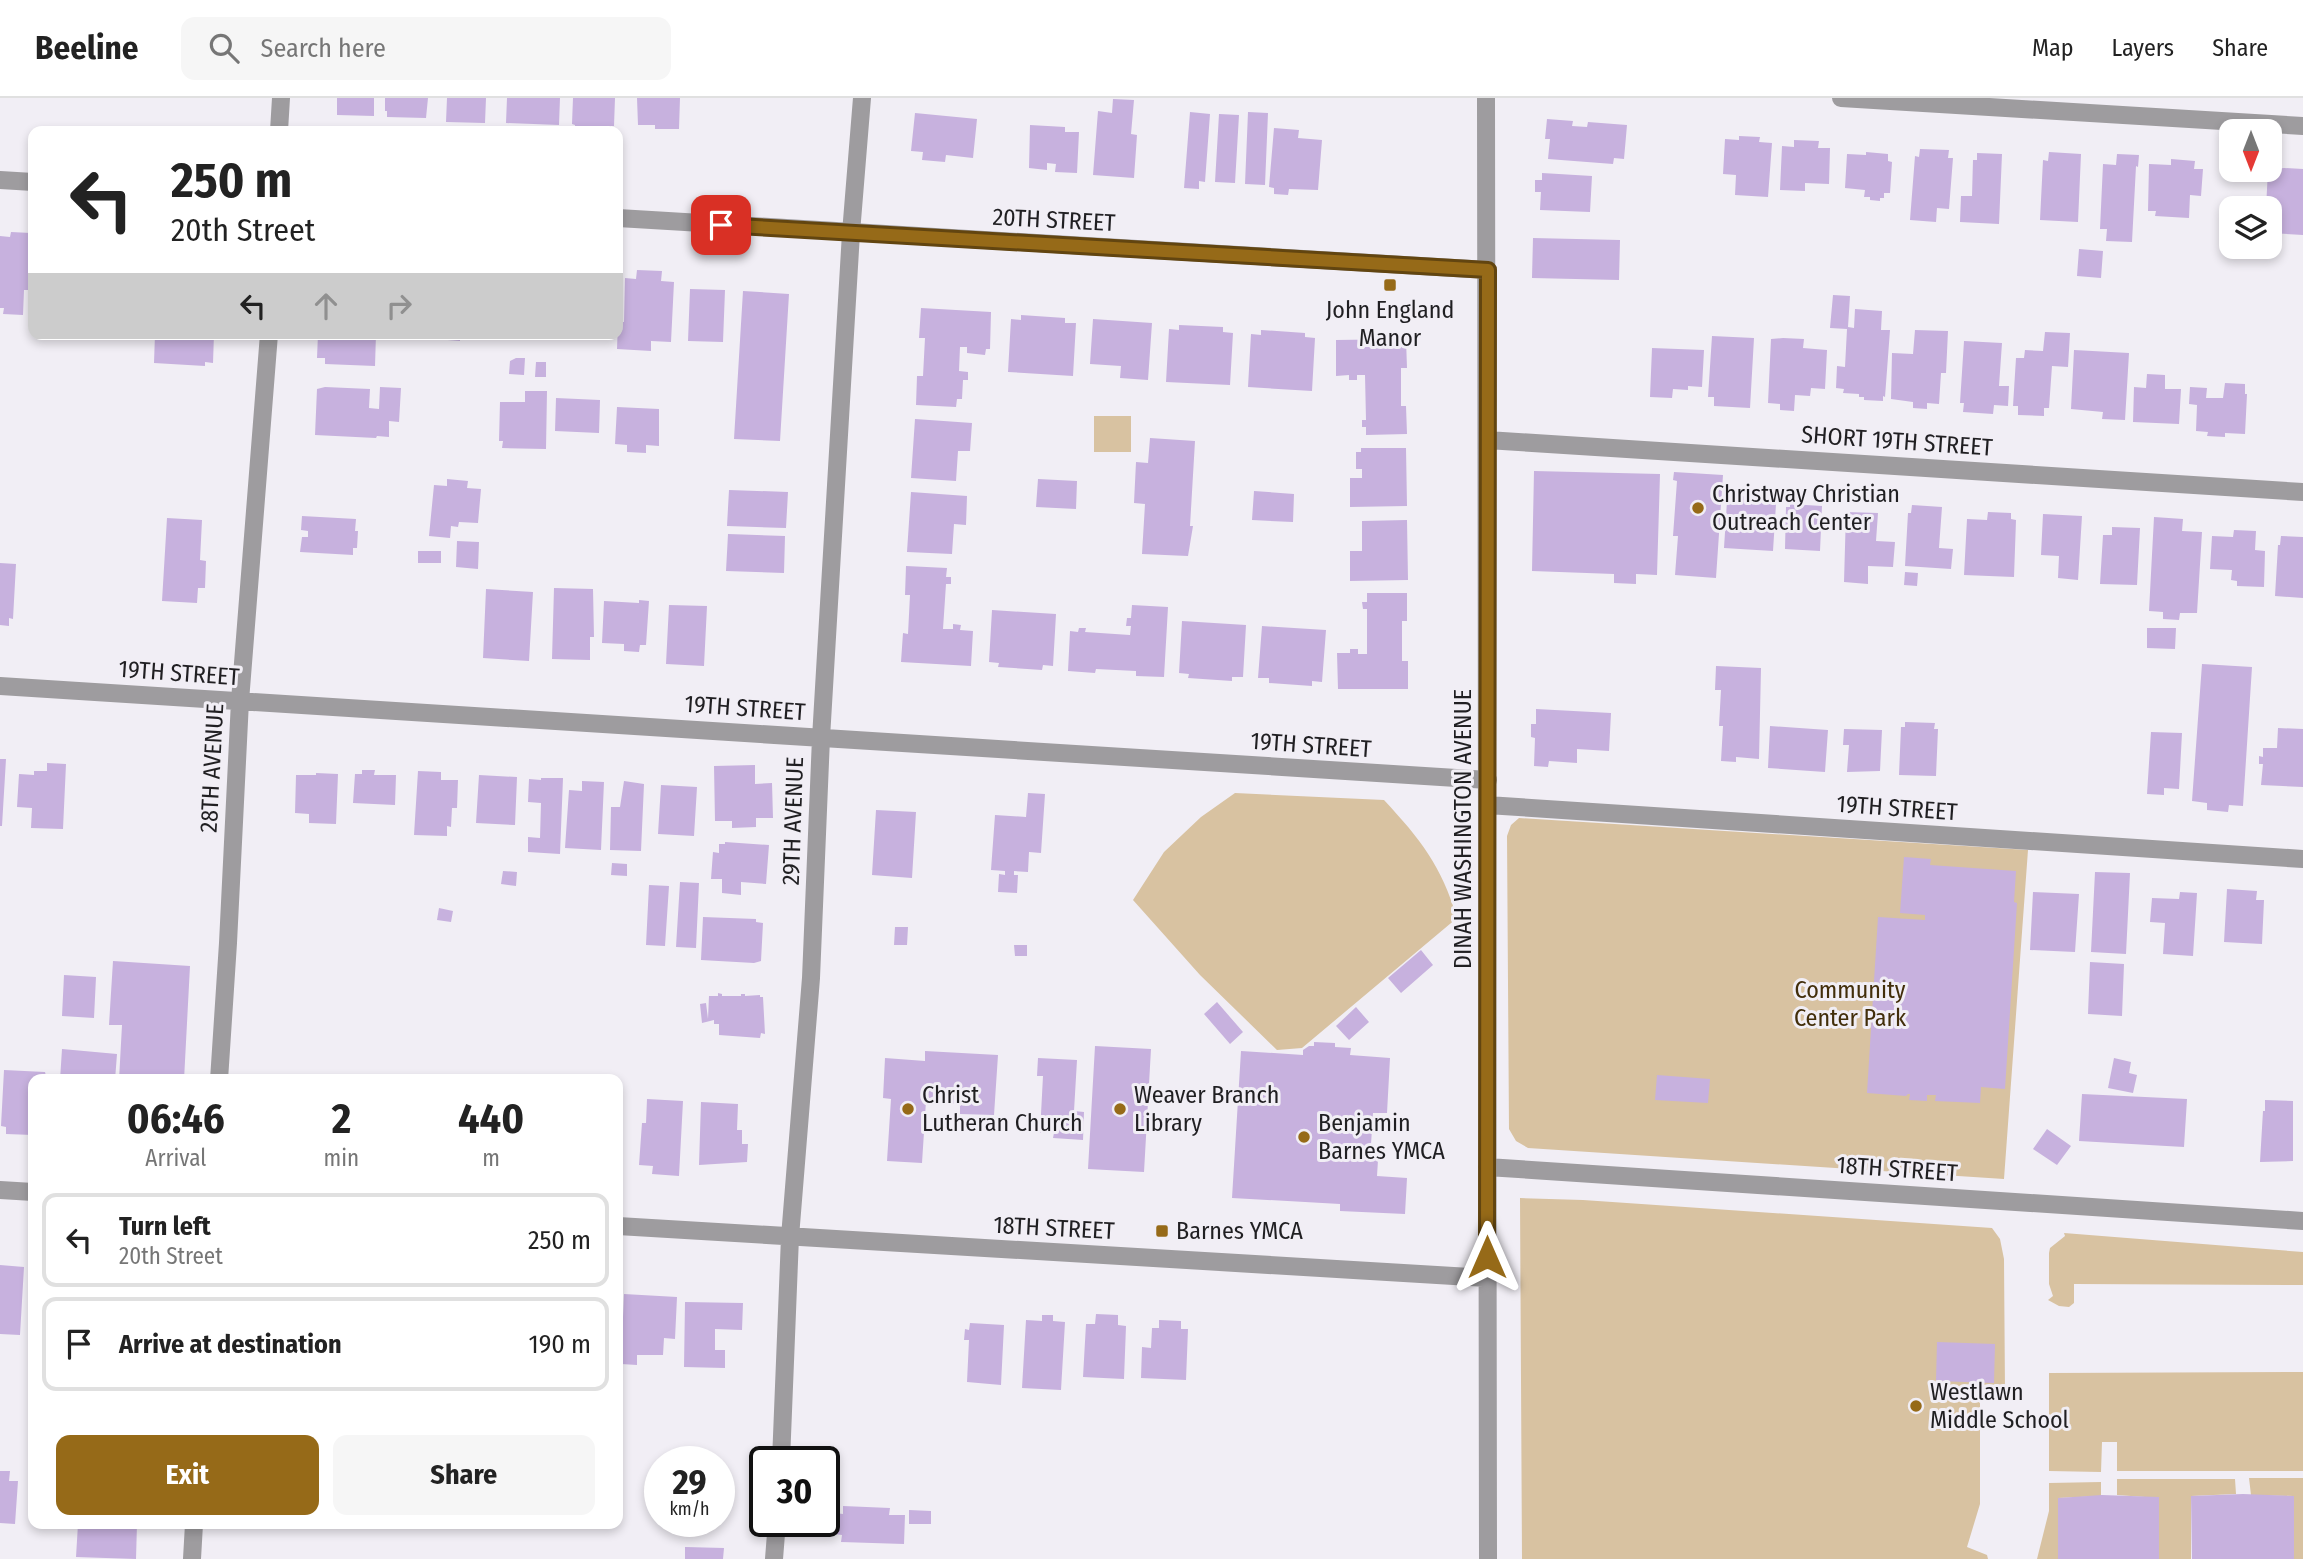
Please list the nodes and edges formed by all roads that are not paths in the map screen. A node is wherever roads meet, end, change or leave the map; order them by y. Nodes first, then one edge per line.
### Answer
1 (281, 98) edge
2 (862, 98) edge
3 (1486, 98) edge
4 (1841, 98) edge
5 (279, 126) edge
6 (2303, 126) edge
7 (0, 180) edge
8 (28, 182) edge
9 (623, 218) edge
10 (850, 233) junction
11 (1488, 270) junction
12 (269, 340) edge
13 (1487, 440) junction
14 (2303, 492) edge
15 (0, 686) edge
16 (240, 701) junction
17 (821, 738) junction
18 (1488, 780) junction
19 (1487, 805) junction
20 (2303, 859) edge
21 (219, 1074) edge
22 (1487, 1167) junction
23 (0, 1190) edge
24 (28, 1192) edge
25 (2303, 1221) edge
26 (623, 1226) edge
27 (790, 1237) junction
28 (1487, 1278) junction
29 (782, 1446) edge
30 (194, 1529) edge
31 (776, 1537) edge
32 (192, 1559) edge
33 (774, 1559) edge
34 (1488, 1559) edge

1 - 5 street
2 - 10 street, 29TH AVENUE
3 - 11 street, DINAH WASHINGTON AVENUE
4 - 6 street
7 - 8 street
9 - 10 street, 20TH STREET
10 - 11 street, 20TH STREET
10 - 17 street, 29TH AVENUE
11 - 13 street, DINAH WASHINGTON AVENUE
12 - 16 street, 28TH AVENUE
13 - 14 street, SHORT 19TH STREET
13 - 18 street, DINAH WASHINGTON AVENUE
15 - 16 street, 19TH STREET
16 - 17 street, 19TH STREET
16 - 21 street, 28TH AVENUE
17 - 18 street, 19TH STREET
17 - 27 street, 29TH AVENUE
18 - 19 street, DINAH WASHINGTON AVENUE
19 - 20 street, 19TH STREET
19 - 22 street, DINAH WASHINGTON AVENUE
22 - 25 street, 18TH STREET
22 - 28 street, DINAH WASHINGTON AVENUE
23 - 24 street
26 - 27 street, 18TH STREET
27 - 28 street, 18TH STREET
27 - 29 street, 29TH AVENUE
28 - 34 street, DINAH WASHINGTON AVENUE
30 - 32 street
31 - 33 street

